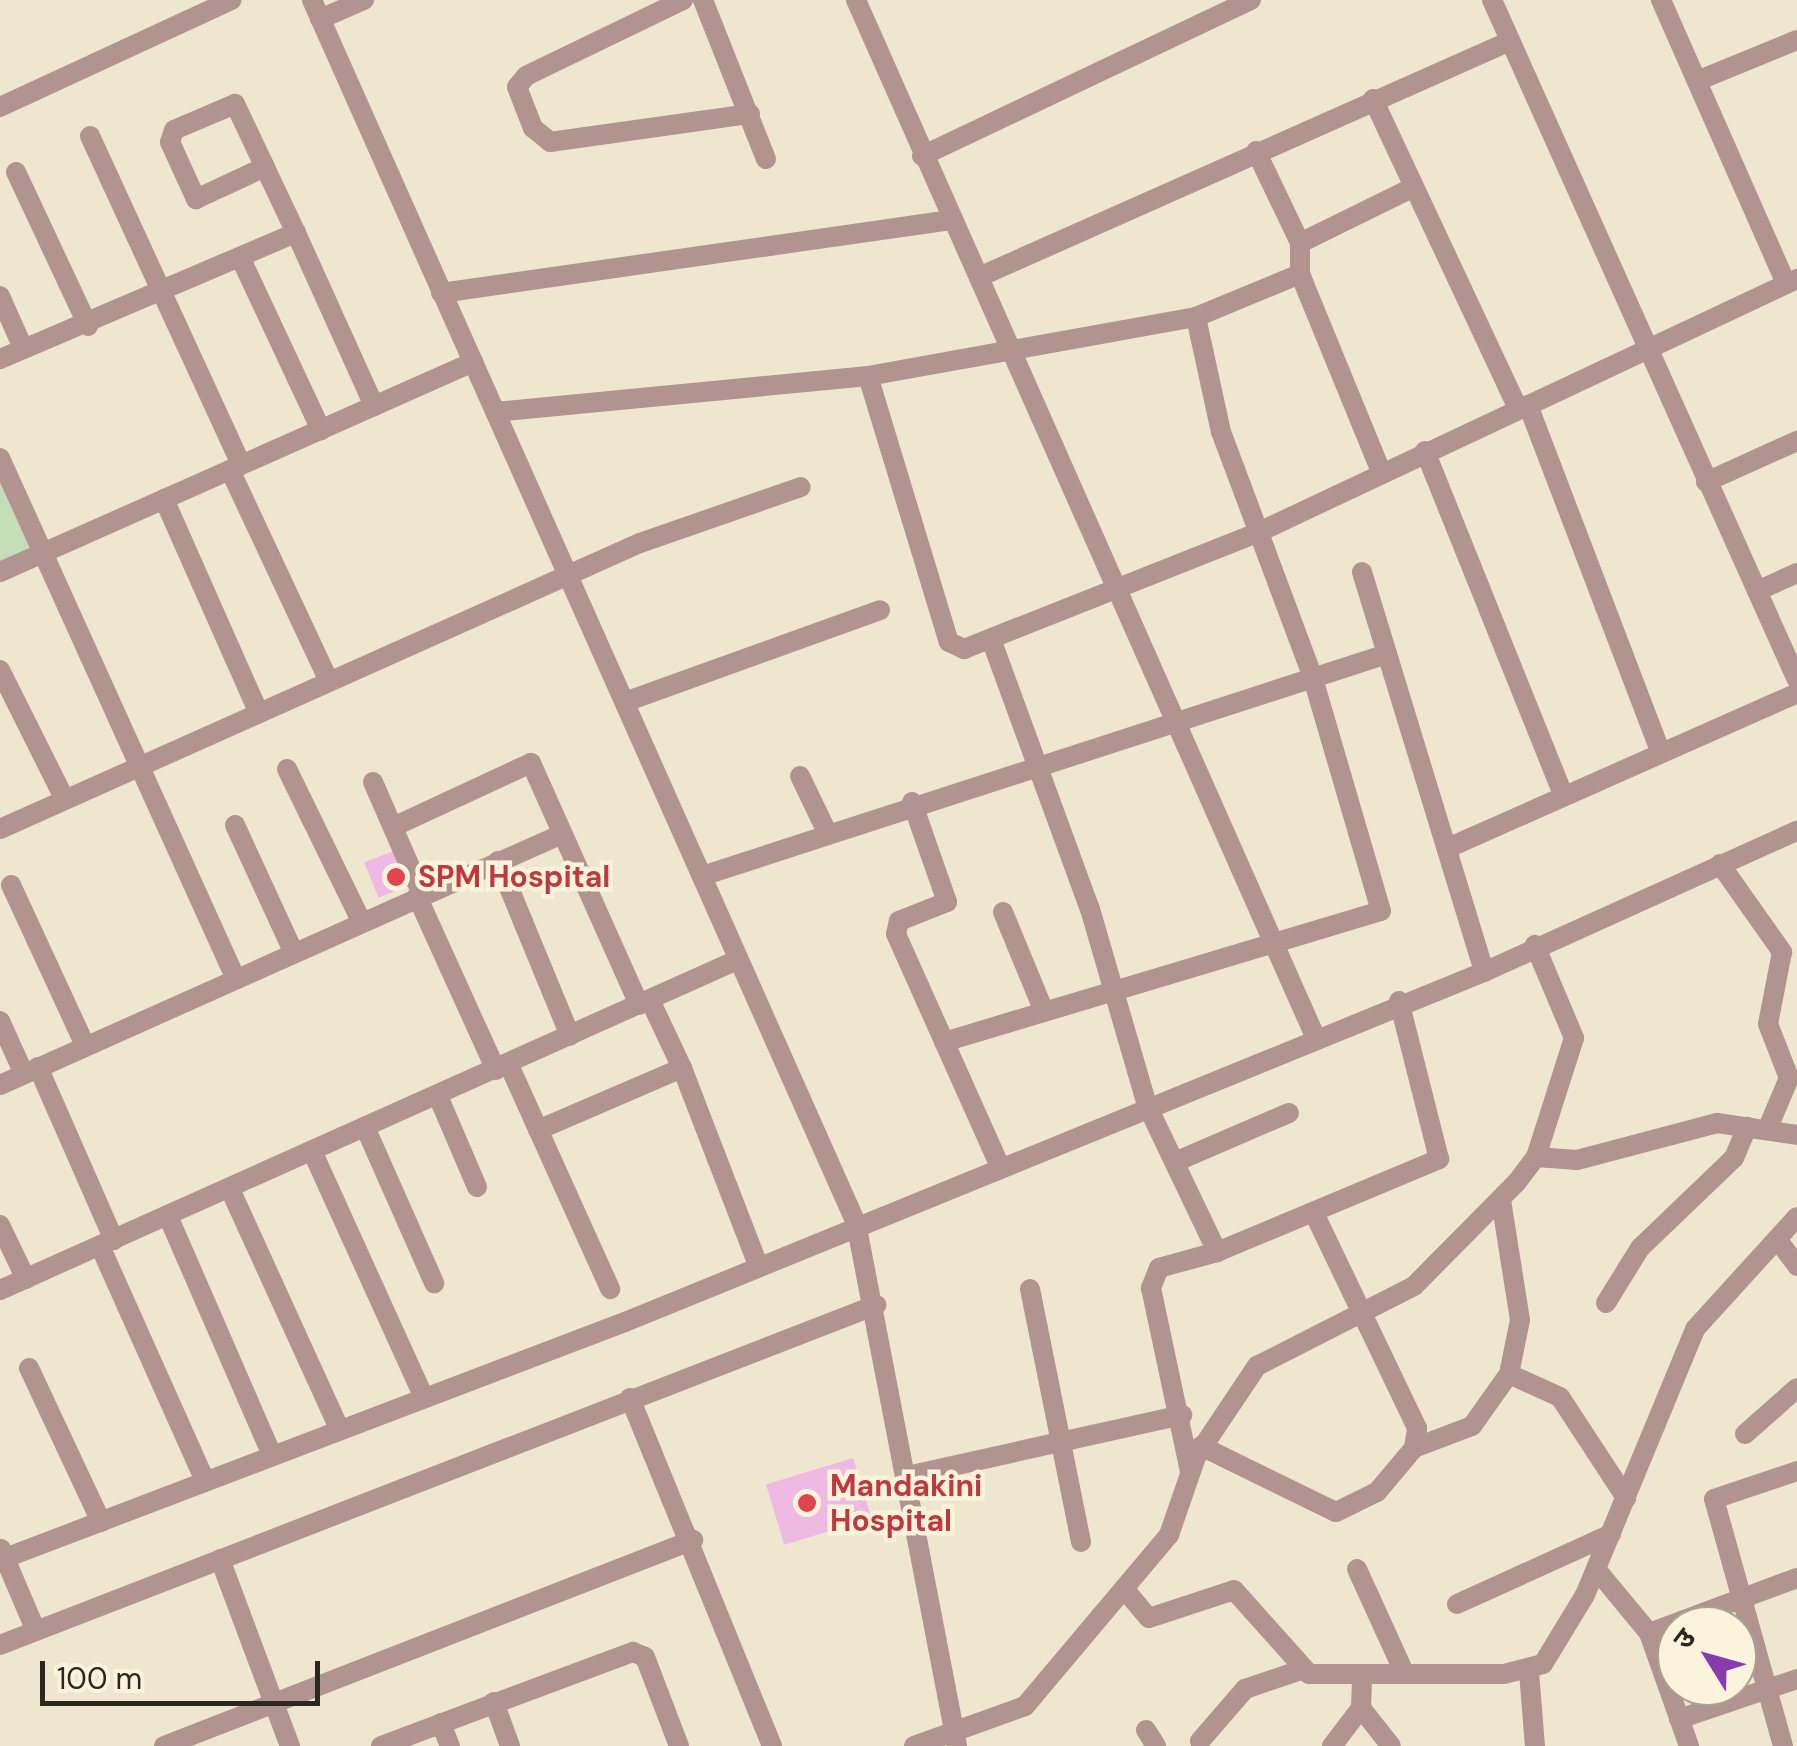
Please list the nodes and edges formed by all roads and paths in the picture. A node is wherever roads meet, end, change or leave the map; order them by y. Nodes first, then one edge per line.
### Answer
1 (232, 0) edge
2 (364, 0) edge
3 (683, 0) edge
4 (703, 0) edge
5 (856, 0) edge
6 (1250, 0) edge
7 (1492, 0) edge
8 (1661, 0) edge
9 (316, 10) edge
10 (1797, 40) edge
11 (1508, 42) junction
12 (1697, 82) junction
13 (1373, 98) junction
14 (0, 107) edge
15 (750, 114) junction
16 (90, 136) dead end
17 (1256, 151) junction
18 (922, 156) junction
19 (766, 159) dead end
20 (265, 167) junction
21 (16, 172) dead end
22 (1414, 186) junction
23 (951, 220) junction
24 (296, 233) junction
25 (1300, 243) junction
26 (241, 259) junction
27 (1300, 274) junction
28 (979, 277) junction
29 (1791, 281) edge
30 (164, 293) junction
31 (441, 293) junction
32 (0, 296) edge
33 (1196, 317) junction
34 (88, 326) junction
35 (1008, 346) junction
36 (1651, 346) junction
37 (23, 348) junction
38 (0, 359) edge
39 (473, 362) junction
40 (868, 376) junction
41 (374, 406) junction
42 (1523, 407) junction
43 (495, 412) junction
44 (320, 430) junction
45 (1797, 441) edge
46 (1424, 451) junction
47 (0, 458) edge
48 (235, 467) junction
49 (1382, 474) junction
50 (1706, 482) junction
51 (801, 487) dead end
52 (164, 499) junction
53 (1259, 532) junction
54 (44, 552) junction
55 (0, 572) edge
56 (1362, 572) dead end
57 (1797, 574) edge
58 (568, 575) junction
59 (1120, 588) junction
60 (1758, 591) junction
61 (880, 610) dead end
62 (991, 638) junction
63 (1387, 654) junction
64 (0, 670) edge
65 (1312, 675) junction
66 (327, 678) junction
67 (1797, 680) edge
68 (1797, 693) edge
69 (625, 702) junction
70 (258, 710) junction
71 (1175, 725) junction
72 (1660, 750) junction
73 (1036, 766) junction
74 (138, 767) junction
75 (287, 769) dead end
76 (800, 776) dead end
77 (373, 782) dead end
78 (1564, 795) junction
79 (65, 800) junction
80 (912, 802) junction
81 (235, 825) dead end
82 (392, 827) junction
83 (0, 830) edge
84 (826, 830) junction
85 (1797, 831) edge
86 (562, 834) junction
87 (1450, 846) junction
88 (498, 861) junction
89 (1720, 864) junction
90 (702, 876) junction
91 (11, 886) dead end
92 (420, 895) junction
93 (1002, 912) dead end
94 (361, 921) junction
95 (1276, 946) junction
96 (1534, 946) junction
97 (293, 951) junction
98 (737, 960) junction
99 (1484, 972) junction
100 (234, 977) junction
101 (1112, 987) junction
102 (1399, 1001) junction
103 (644, 1003) junction
104 (1043, 1010) junction
105 (0, 1021) edge
106 (1314, 1034) junction
107 (570, 1036) junction
108 (944, 1042) junction
109 (86, 1045) junction
110 (502, 1067) junction
111 (682, 1068) junction
112 (31, 1070) junction
113 (0, 1084) edge
114 (438, 1096) junction
115 (1147, 1105) junction
116 (1289, 1113) dead end
117 (365, 1127) junction
118 (1757, 1129) junction
119 (538, 1130) junction
120 (1797, 1135) edge
121 (313, 1154) junction
122 (1536, 1157) junction
123 (1175, 1162) junction
124 (1000, 1166) junction
125 (477, 1187) dead end
126 (230, 1190) junction
127 (1501, 1200) junction
128 (1314, 1213) junction
129 (168, 1216) junction
130 (1797, 1217) edge
131 (856, 1223) junction
132 (0, 1224) edge
133 (1777, 1240) junction
134 (107, 1243) junction
135 (1217, 1252) junction
136 (758, 1265) junction
137 (1797, 1266) edge
138 (26, 1279) junction
139 (434, 1283) dead end
140 (610, 1289) dead end
141 (1030, 1289) dead end
142 (0, 1290) edge
143 (1606, 1303) dead end
144 (876, 1305) junction
145 (1367, 1311) junction
146 (29, 1368) dead end
147 (1509, 1374) junction
148 (1797, 1388) edge
149 (422, 1394) junction
150 (630, 1398) junction
151 (1182, 1415) junction
152 (338, 1428) junction
153 (1745, 1434) dead end
154 (1058, 1443) junction
155 (1202, 1446) junction
156 (1414, 1448) junction
157 (272, 1455) junction
158 (1797, 1471) edge
159 (1190, 1473) junction
160 (907, 1476) junction
161 (205, 1481) junction
162 (1626, 1498) junction
163 (101, 1522) junction
164 (1611, 1534) junction
165 (693, 1540) junction
166 (1081, 1542) dead end
167 (2, 1555) edge
168 (220, 1559) junction
169 (1357, 1569) dead end
170 (1596, 1569) junction
171 (1797, 1578) edge
172 (1126, 1591) junction
173 (1742, 1598) junction
174 (1458, 1604) dead end
175 (36, 1631) junction
176 (1649, 1633) junction
177 (0, 1645) edge
178 (1298, 1671) junction
179 (1404, 1672) junction
180 (1529, 1672) junction
181 (1362, 1674) junction
182 (1797, 1679) edge
183 (1767, 1691) junction
184 (494, 1702) junction
185 (273, 1704) junction
186 (1361, 1708) junction
187 (1680, 1719) junction
188 (441, 1723) junction
189 (955, 1738) edge
190 (1200, 1740) dead end
191 (164, 1746) edge
192 (290, 1746) edge
193 (381, 1746) edge
194 (450, 1746) edge
195 (510, 1746) edge
196 (679, 1746) edge
197 (772, 1746) edge
198 (914, 1746) edge
199 (1332, 1746) edge
200 (1391, 1746) edge
201 (1535, 1746) edge
202 (1689, 1746) edge
203 (1783, 1746) edge

1 - 14 street
2 - 9 street
3 - 15 street
4 - 15 street
5 - 18 street
6 - 18 street
7 - 11 street
8 - 12 street
9 - 31 street
10 - 12 street
11 - 13 street
11 - 36 street
12 - 29 street
13 - 17 street
13 - 22 street
15 - 19 street
16 - 30 street
17 - 25 street
17 - 28 street
18 - 23 street
20 - 20 street
20 - 24 street
21 - 34 street
22 - 25 street
22 - 42 street
23 - 28 street
23 - 31 street
24 - 26 street
24 - 41 street
25 - 27 street
26 - 30 street
26 - 44 street
27 - 33 street
27 - 49 street
28 - 35 street
29 - 36 street
30 - 34 street
30 - 48 street
31 - 39 street
32 - 37 street
33 - 35 street
33 - 53 street
34 - 37 street
35 - 40 street
35 - 59 street
36 - 42 street
36 - 50 street
37 - 38 street
39 - 41 street
39 - 43 street
40 - 43 street
40 - 62 street
41 - 44 street
42 - 46 street
42 - 72 street
43 - 58 street
44 - 48 street
45 - 50 street
46 - 49 street
46 - 78 street
47 - 54 street
48 - 52 street
48 - 66 street
49 - 53 street
50 - 60 street
51 - 58 street
52 - 54 street
52 - 70 street
53 - 59 street
53 - 65 street
54 - 55 street
54 - 74 street
56 - 63 street
57 - 60 street
58 - 66 street
58 - 69 street
59 - 62 street
59 - 71 street
60 - 67 street
61 - 69 street
62 - 73 street
63 - 65 street
63 - 87 street
64 - 79 street
65 - 71 street
65 - 95 street
66 - 70 street
68 - 72 street
69 - 90 street
70 - 74 street
71 - 73 street
71 - 95 street
72 - 78 street
73 - 80 street
73 - 101 street
74 - 79 street
74 - 100 street
75 - 94 street
76 - 84 street
77 - 82 street
78 - 87 street
79 - 83 street
80 - 84 street
80 - 108 street
81 - 97 street
82 - 86 street
82 - 92 street
84 - 90 street
85 - 89 street
86 - 88 street
86 - 103 street
87 - 99 street
88 - 92 street
88 - 107 street
89 - 96 street
89 - 118 street
90 - 98 street
91 - 109 street
92 - 94 street
92 - 110 street
93 - 104 street
94 - 97 street
95 - 101 street
95 - 106 street
96 - 99 street
96 - 122 street
97 - 100 street
98 - 103 street
98 - 131 street
99 - 102 street
100 - 109 street
101 - 104 street
101 - 115 street
102 - 106 street
102 - 128 street
103 - 107 street
103 - 111 street
104 - 108 street
105 - 112 street
106 - 115 street
107 - 110 street
108 - 124 street
109 - 112 street
110 - 114 street
110 - 119 street
111 - 119 street
111 - 136 street
112 - 113 street
112 - 134 street
114 - 117 street
114 - 125 street
115 - 123 street
115 - 124 street
116 - 123 street
117 - 121 street
117 - 139 street
118 - 120 street
118 - 122 street
118 - 143 street
119 - 140 street
121 - 126 street
121 - 149 street
122 - 127 street
123 - 135 street
124 - 131 street
126 - 129 street
126 - 152 street
127 - 145 street
127 - 147 street
128 - 135 street
128 - 145 street
129 - 134 street
129 - 157 street
130 - 133 street
131 - 136 street
131 - 144 street
132 - 138 street
133 - 137 street
133 - 162 street
134 - 138 street
134 - 161 street
135 - 151 street
136 - 149 street
138 - 142 street
141 - 154 street
144 - 150 street
144 - 160 street
145 - 155 street
145 - 156 street
146 - 163 street
147 - 156 street
147 - 162 street
148 - 153 street
149 - 152 street
150 - 165 street
150 - 168 street
151 - 154 street
151 - 159 street
152 - 157 street
154 - 160 street
154 - 166 street
155 - 156 street
155 - 159 street
157 - 161 street
158 - 173 street
159 - 172 street
160 - 189 street
161 - 163 street
162 - 164 street
163 - 167 street
164 - 170 street
164 - 174 street
165 - 185 street
165 - 197 street
167 - 175 street
168 - 175 street
168 - 185 street
169 - 179 street
170 - 176 street
170 - 180 street
171 - 173 street
172 - 178 street
172 - 189 street
173 - 176 street
173 - 183 street
175 - 177 street
176 - 187 street
178 - 181 street
178 - 190 street
179 - 180 street
179 - 181 street
180 - 201 street
181 - 186 street
182 - 183 street
183 - 187 street
183 - 203 street
184 - 188 street
184 - 195 street
184 - 196 street
185 - 191 street
185 - 192 street
186 - 199 street
186 - 200 street
187 - 202 street
188 - 193 street
188 - 194 street
189 - 198 street

